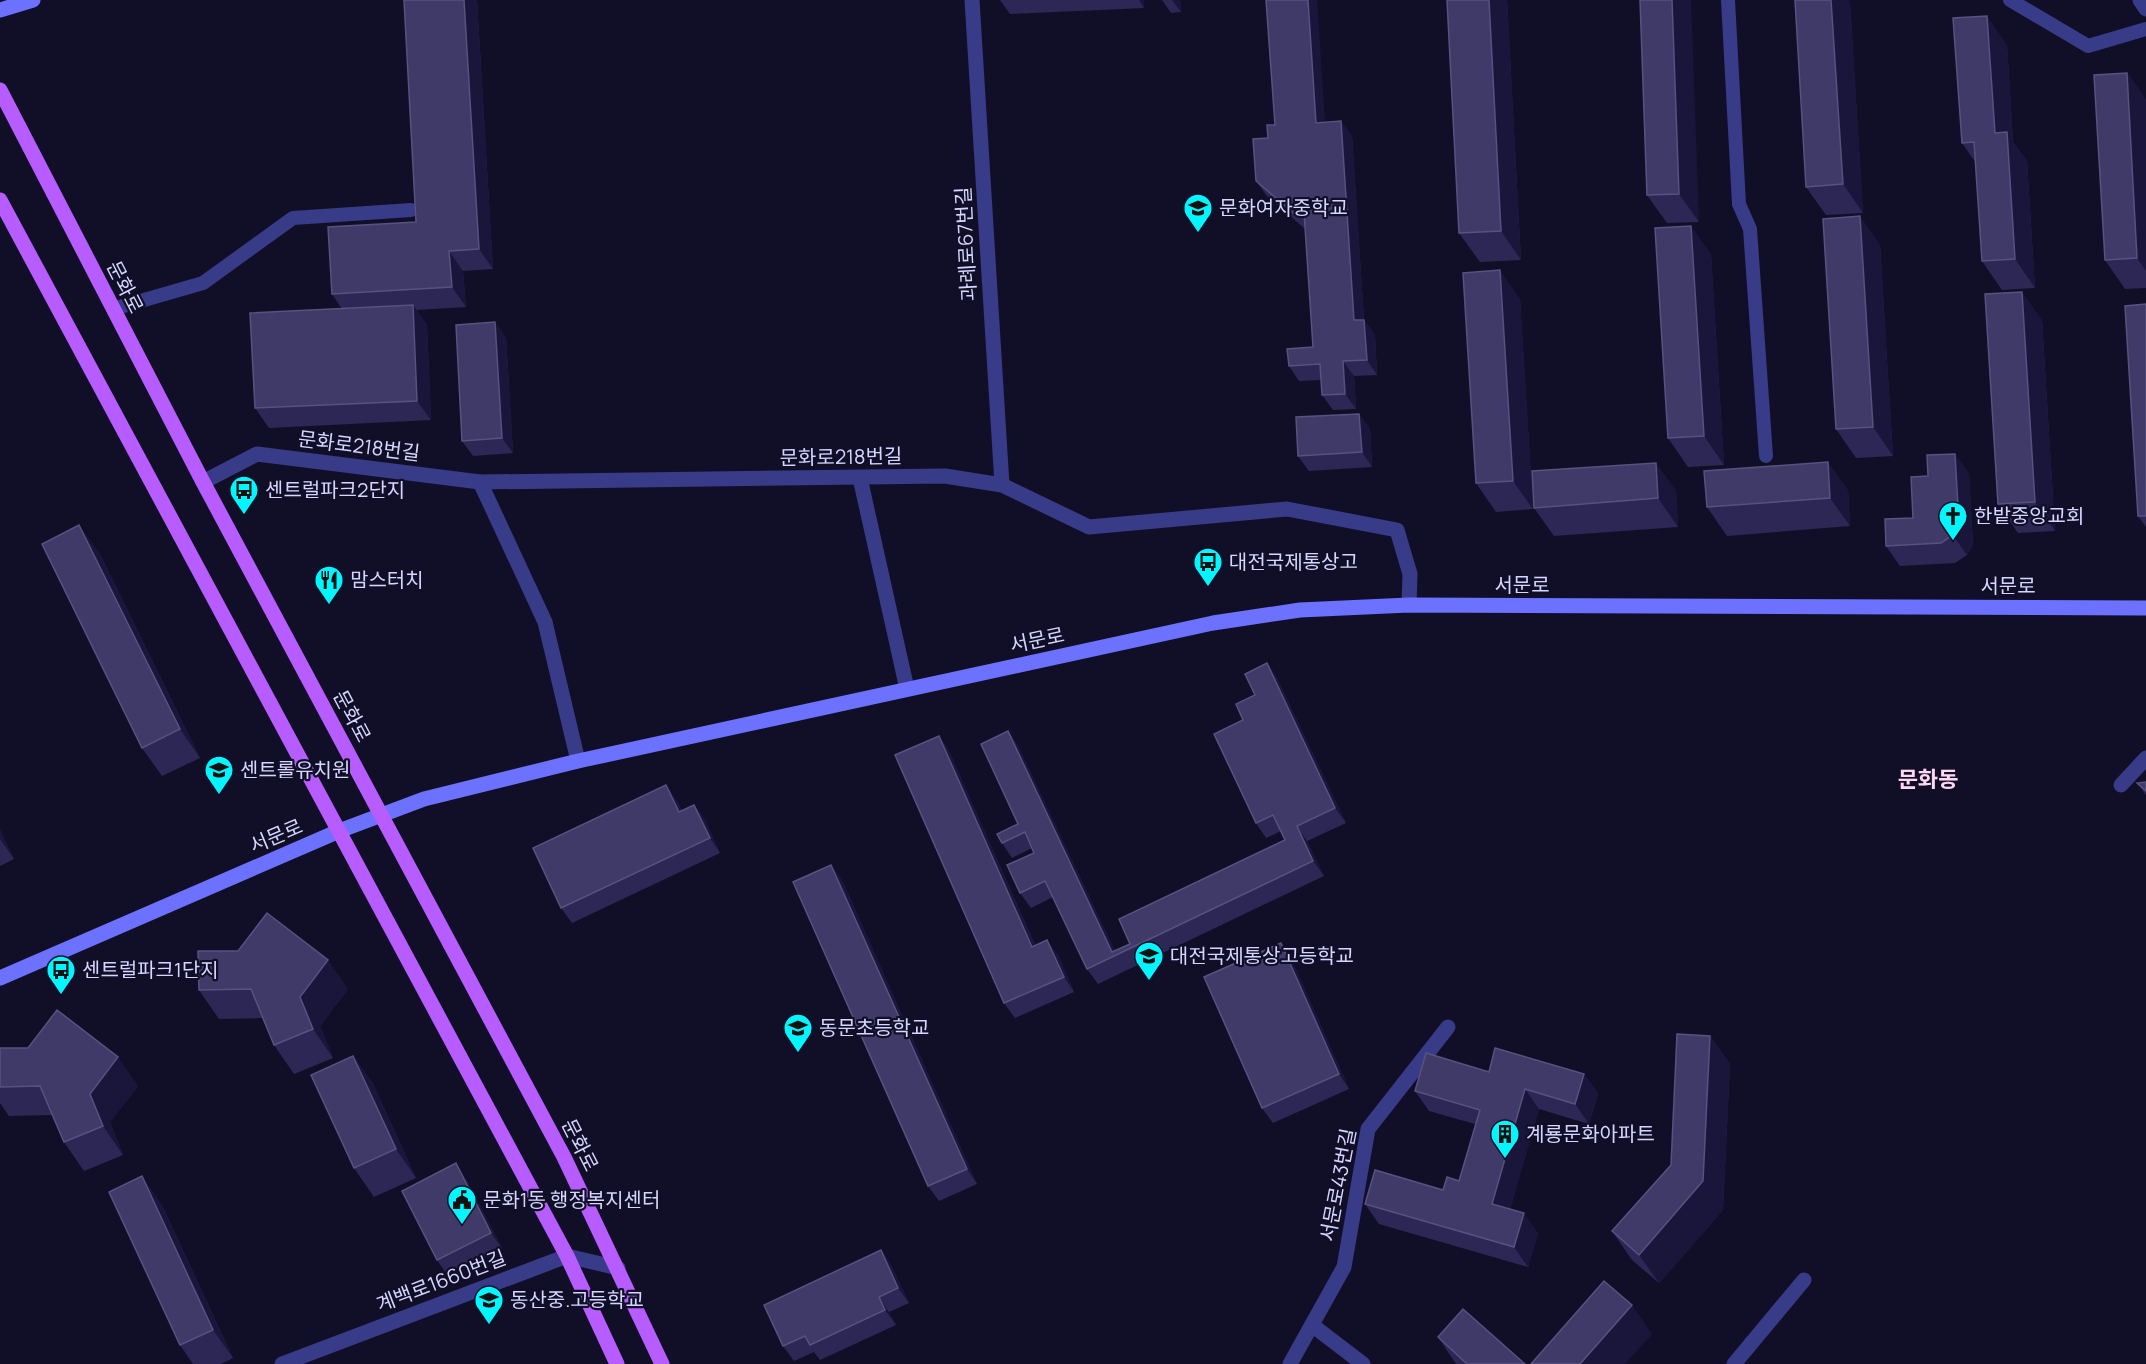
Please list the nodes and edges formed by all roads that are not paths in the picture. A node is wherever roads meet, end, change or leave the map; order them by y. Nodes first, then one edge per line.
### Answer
1 (33, 0) edge
2 (972, 0) edge
3 (1728, 0) edge
4 (2010, 0) edge
5 (2140, 0) edge
6 (2146, 9) edge
7 (0, 10) edge
8 (2146, 30) edge
9 (0, 90) edge
10 (0, 200) edge
11 (411, 210) dead end
12 (113, 309) junction
13 (1766, 456) dead end
14 (861, 478) junction
15 (203, 482) junction
16 (480, 482) junction
17 (1002, 485) junction
18 (1409, 605) junction
19 (2146, 608) edge
20 (906, 689) junction
21 (2146, 758) edge
22 (578, 761) junction
23 (2121, 785) dead end
24 (381, 815) junction
25 (339, 831) junction
26 (0, 978) edge
27 (1448, 1027) dead end
28 (567, 1256) junction
29 (618, 1269) junction
30 (1804, 1280) dead end
31 (1312, 1325) junction
32 (282, 1364) edge
33 (617, 1364) edge
34 (662, 1364) edge
35 (1290, 1364) edge
36 (1363, 1364) edge
37 (1734, 1364) edge

1 - 7 main road
2 - 17 street, 과례로67번길
3 - 13 lane
4 - 8 lane
5 - 6 street
9 - 12 main road, 문화로
10 - 25 main road
11 - 12 lane
12 - 15 main road, 문화로
14 - 16 street, 문화로218번길
14 - 17 street, 문화로218번길
14 - 20 street
15 - 16 street, 문화로218번길
15 - 24 main road, 문화로
16 - 22 street
17 - 18 street, 문화로218번길
18 - 19 main road, 서문로
18 - 20 main road, 서문로
20 - 22 main road, 서문로
21 - 23 street
22 - 24 main road, 서문로
24 - 25 main road, 서문로
24 - 29 main road, 문화로
25 - 26 main road, 서문로
25 - 28 main road
27 - 31 street, 서문로43번길
28 - 29 street
28 - 32 street, 계백로1660번길
28 - 33 main road
29 - 34 main road, 문화로
30 - 37 street
31 - 35 street, 서문로43번길
31 - 36 street

